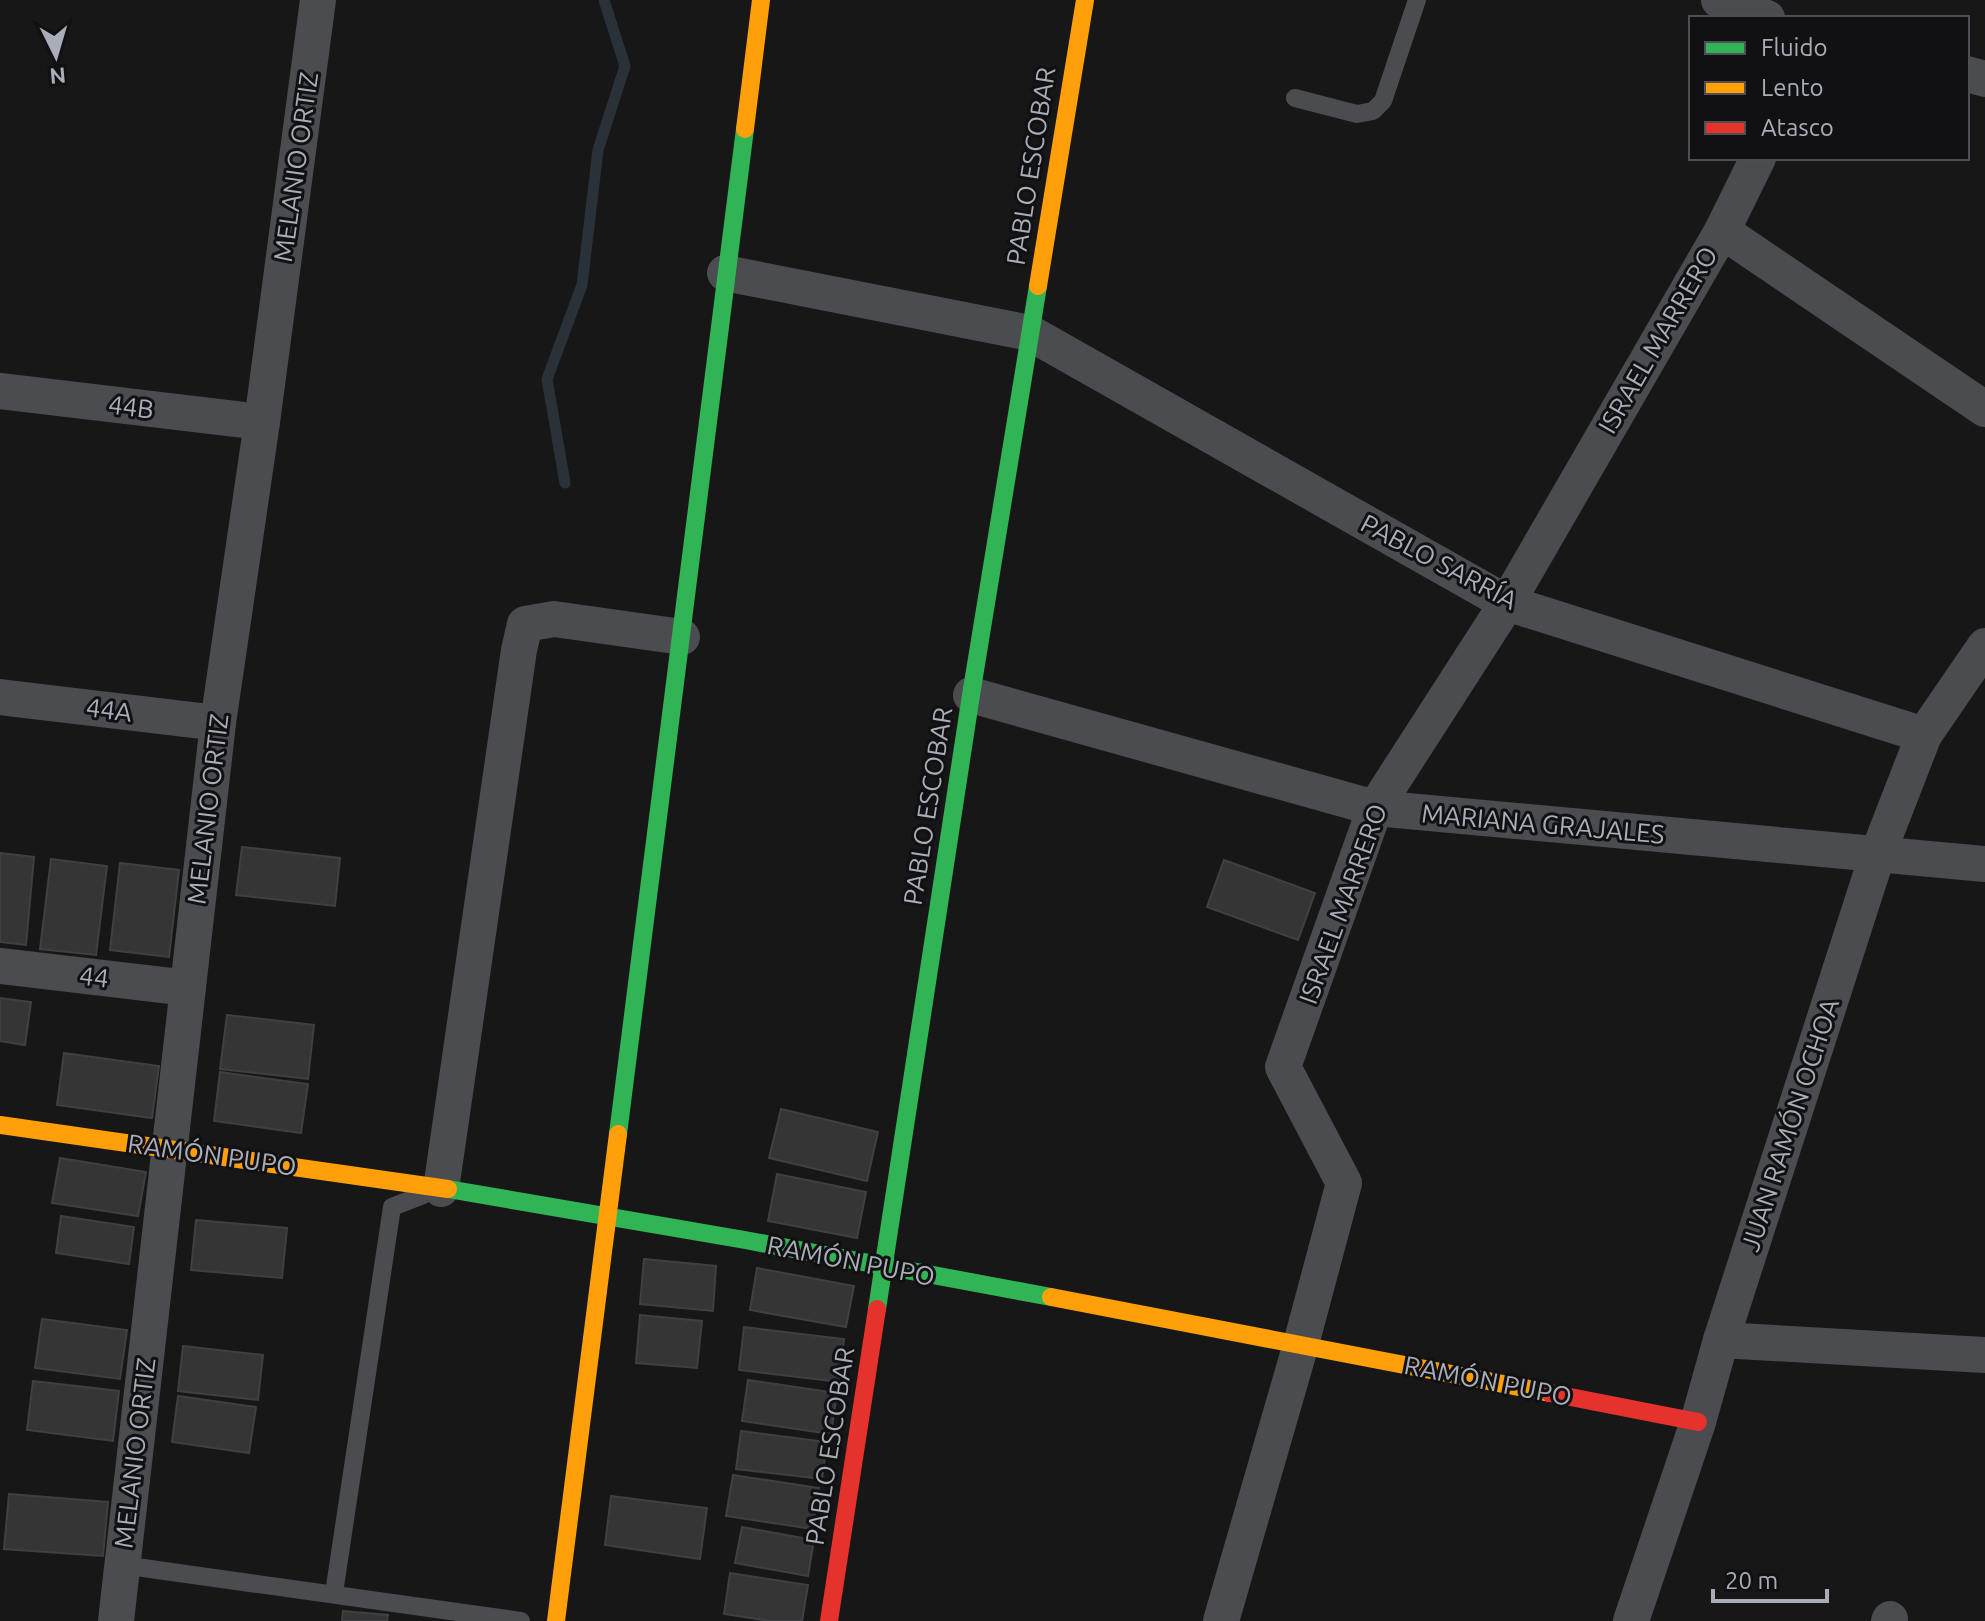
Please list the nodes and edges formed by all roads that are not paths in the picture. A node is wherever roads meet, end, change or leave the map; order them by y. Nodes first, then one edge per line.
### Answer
1 (318, 0) edge
2 (761, 0) edge
3 (1085, 0) edge
4 (1417, 0) edge
5 (1719, 0) edge
6 (1762, 16) edge
7 (1295, 98) dead end
8 (1757, 160) edge
9 (1722, 231) junction
10 (725, 273) junction
11 (1030, 333) junction
12 (0, 391) edge
13 (1985, 409) edge
14 (262, 422) junction
15 (1507, 603) junction
16 (682, 637) junction
17 (1985, 646) edge
18 (971, 695) junction
19 (0, 697) edge
20 (218, 723) junction
21 (1924, 735) junction
22 (1375, 808) junction
23 (1877, 856) junction
24 (1985, 864) edge
25 (0, 966) edge
26 (188, 988) junction
27 (0, 1125) edge
28 (169, 1149) junction
29 (441, 1189) junction
30 (608, 1216) junction
31 (884, 1268) junction
32 (1721, 1340) junction
33 (1301, 1344) junction
34 (1985, 1355) edge
35 (1698, 1422) junction
36 (122, 1565) junction
37 (334, 1593) junction
38 (116, 1621) edge
39 (521, 1621) edge
40 (556, 1621) edge
41 (829, 1621) edge
42 (1221, 1621) edge
43 (1631, 1621) edge

1 - 14 street, MELANIO ORTIZ
2 - 10 street
3 - 11 street, PABLO ESCOBAR
4 - 7 lane
5 - 6 street
8 - 9 street, ISRAEL MARRERO
9 - 13 street
9 - 15 street, ISRAEL MARRERO
10 - 11 street, PABLO SARRÍA
10 - 16 street
11 - 15 street, PABLO SARRÍA
11 - 18 street, PABLO ESCOBAR
12 - 14 street, 44B
14 - 20 street, MELANIO ORTIZ
15 - 21 street, PABLO SARRÍA
15 - 22 street, ISRAEL MARRERO
16 - 29 street
16 - 30 street
17 - 21 street, JUAN RAMÓN OCHOA
18 - 22 street, MARIANA GRAJALES
18 - 31 street, PABLO ESCOBAR
19 - 20 street, 44A
20 - 26 street, MELANIO ORTIZ
21 - 23 street, JUAN RAMÓN OCHOA
22 - 23 street, MARIANA GRAJALES
22 - 33 street, ISRAEL MARRERO
23 - 24 street, MARIANA GRAJALES
23 - 32 street, JUAN RAMÓN OCHOA
25 - 26 street, 44
26 - 28 street, MELANIO ORTIZ
27 - 28 street, RAMÓN PUPO
28 - 29 street, RAMÓN PUPO
28 - 36 street, MELANIO ORTIZ
29 - 30 street, RAMÓN PUPO
29 - 37 lane
30 - 31 street, RAMÓN PUPO
30 - 40 street
31 - 33 street, RAMÓN PUPO
31 - 41 street, PABLO ESCOBAR
32 - 34 street
32 - 35 street, JUAN RAMÓN OCHOA
33 - 35 street, RAMÓN PUPO
33 - 42 street, ISRAEL MARRERO
35 - 43 street, JUAN RAMÓN OCHOA
36 - 37 lane
36 - 38 street, MELANIO ORTIZ
37 - 39 lane

